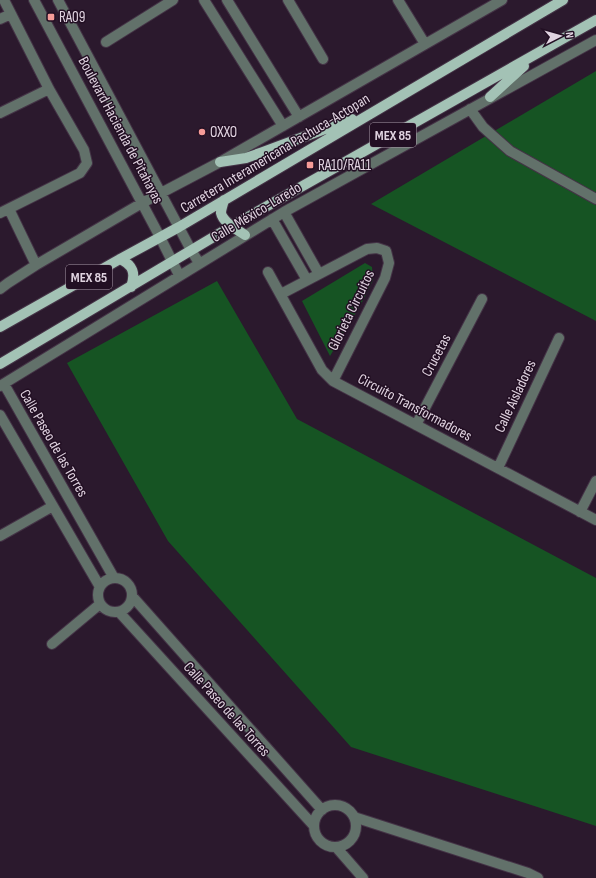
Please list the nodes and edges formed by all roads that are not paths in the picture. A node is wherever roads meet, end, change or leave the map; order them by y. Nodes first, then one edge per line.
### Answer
1 (4, 0) edge
2 (34, 0) edge
3 (58, 0) edge
4 (173, 0) edge
5 (204, 0) edge
6 (227, 0) edge
7 (288, 0) edge
8 (398, 0) edge
9 (500, 0) edge
10 (563, 0) edge
11 (556, 3) edge
12 (11, 14) junction
13 (0, 19) edge
14 (596, 20) edge
15 (596, 40) edge
16 (106, 42) dead end
17 (425, 44) junction
18 (537, 54) junction
19 (323, 59) dead end
20 (49, 89) junction
21 (490, 98) junction
22 (470, 109) junction
23 (376, 110) junction
24 (0, 113) edge
25 (299, 116) junction
26 (283, 126) junction
27 (220, 162) junction
28 (161, 193) junction
29 (596, 199) edge
30 (224, 200) junction
31 (142, 203) junction
32 (4, 211) edge
33 (284, 212) junction
34 (272, 219) junction
35 (232, 226) junction
36 (179, 227) junction
37 (245, 235) junction
38 (160, 237) junction
39 (191, 250) junction
40 (120, 259) junction
41 (173, 261) junction
42 (199, 263) junction
43 (36, 265) junction
44 (268, 272) dead end
45 (319, 274) junction
46 (179, 275) junction
47 (307, 280) junction
48 (131, 287) junction
49 (0, 289) edge
50 (280, 294) junction
51 (482, 299) dead end
52 (0, 327) edge
53 (559, 338) dead end
54 (0, 364) edge
55 (333, 381) junction
56 (2, 385) edge
57 (0, 415) edge
58 (416, 425) junction
59 (29, 431) junction
60 (14, 439) junction
61 (498, 468) junction
62 (596, 481) edge
63 (53, 506) junction
64 (580, 512) junction
65 (596, 520) edge
66 (0, 536) edge
67 (114, 578) junction
68 (100, 587) junction
69 (132, 596) junction
70 (100, 604) junction
71 (119, 612) junction
72 (52, 644) dead end
73 (322, 810) junction
74 (354, 817) junction
75 (314, 826) junction
76 (336, 847) junction
77 (363, 878) edge
78 (538, 878) edge

1 - 12 street
2 - 31 street, Boulevard Hacienda de Pitahayas
3 - 28 street, Boulevard Hacienda de Pitahayas
4 - 16 street
5 - 26 street
6 - 25 street
7 - 19 street
8 - 17 street
9 - 17 street
10 - 11 main road, Carretera Interamericana Pachuca-Actopan / MEX 85
11 - 23 main road, Carretera Interamericana Pachuca-Actopan / MEX 85
12 - 13 street
12 - 20 street
14 - 18 main road, MEX 85
15 - 21 street, Calle México-Laredo
17 - 25 street
18 - 21 main road
18 - 35 main road, MEX 85
20 - 24 street
20 - 32 street
21 - 22 street, Calle México-Laredo
22 - 29 street
22 - 33 street, Calle México-Laredo
23 - 27 main road
23 - 30 main road, Carretera Interamericana Pachuca-Actopan / MEX 85
25 - 26 street
26 - 27 street
27 - 28 street
28 - 31 street
28 - 36 street, Boulevard Hacienda de Pitahayas
30 - 35 main road
30 - 36 main road, Carretera Interamericana Pachuca-Actopan / MEX 85
31 - 38 street, Boulevard Hacienda de Pitahayas
31 - 43 street
32 - 43 street
33 - 34 street, Calle México-Laredo
33 - 45 street
34 - 37 street, Calle México-Laredo
34 - 47 street
35 - 37 main road
35 - 39 main road, MEX 85
36 - 38 main road, Carretera Interamericana Pachuca-Actopan / MEX 85
36 - 39 street, Boulevard Hacienda de Pitahayas
37 - 42 street, Calle México-Laredo
38 - 40 main road, Carretera Interamericana Pachuca-Actopan / MEX 85
38 - 41 street, Boulevard Hacienda de Pitahayas
39 - 41 main road, MEX 85
39 - 42 street, Boulevard Hacienda de Pitahayas
40 - 48 main road
40 - 52 main road, Carretera Interamericana Pachuca-Actopan / MEX 85
41 - 46 street, Boulevard Hacienda de Pitahayas
41 - 48 main road, MEX 85
42 - 46 street, Calle México-Laredo
43 - 49 street
44 - 50 street, Circuito Transformadores
45 - 47 street
45 - 55 street, Glorieta Circuitos
46 - 56 street, Calle México-Laredo
47 - 50 street
48 - 54 main road, MEX 85
50 - 55 street, Circuito Transformadores
51 - 58 street, Crucetas
53 - 61 street, Calle Aisladores
55 - 58 street, Circuito Transformadores
56 - 59 street, Calle Paseo de las Torres
57 - 60 street
58 - 61 street, Circuito Transformadores
59 - 60 street
59 - 67 street, Calle Paseo de las Torres
60 - 63 street
61 - 64 street, Circuito Transformadores
62 - 64 street
63 - 66 street
63 - 68 street
64 - 65 street, Circuito Transformadores
67 - 68 street
67 - 69 street
68 - 70 street
69 - 71 street
69 - 73 street, Calle Paseo de las Torres
70 - 71 street
70 - 72 street
71 - 75 street, Calle Paseo de las Torres
73 - 74 street
73 - 75 street
74 - 76 street
74 - 78 street
75 - 76 street
76 - 77 street

